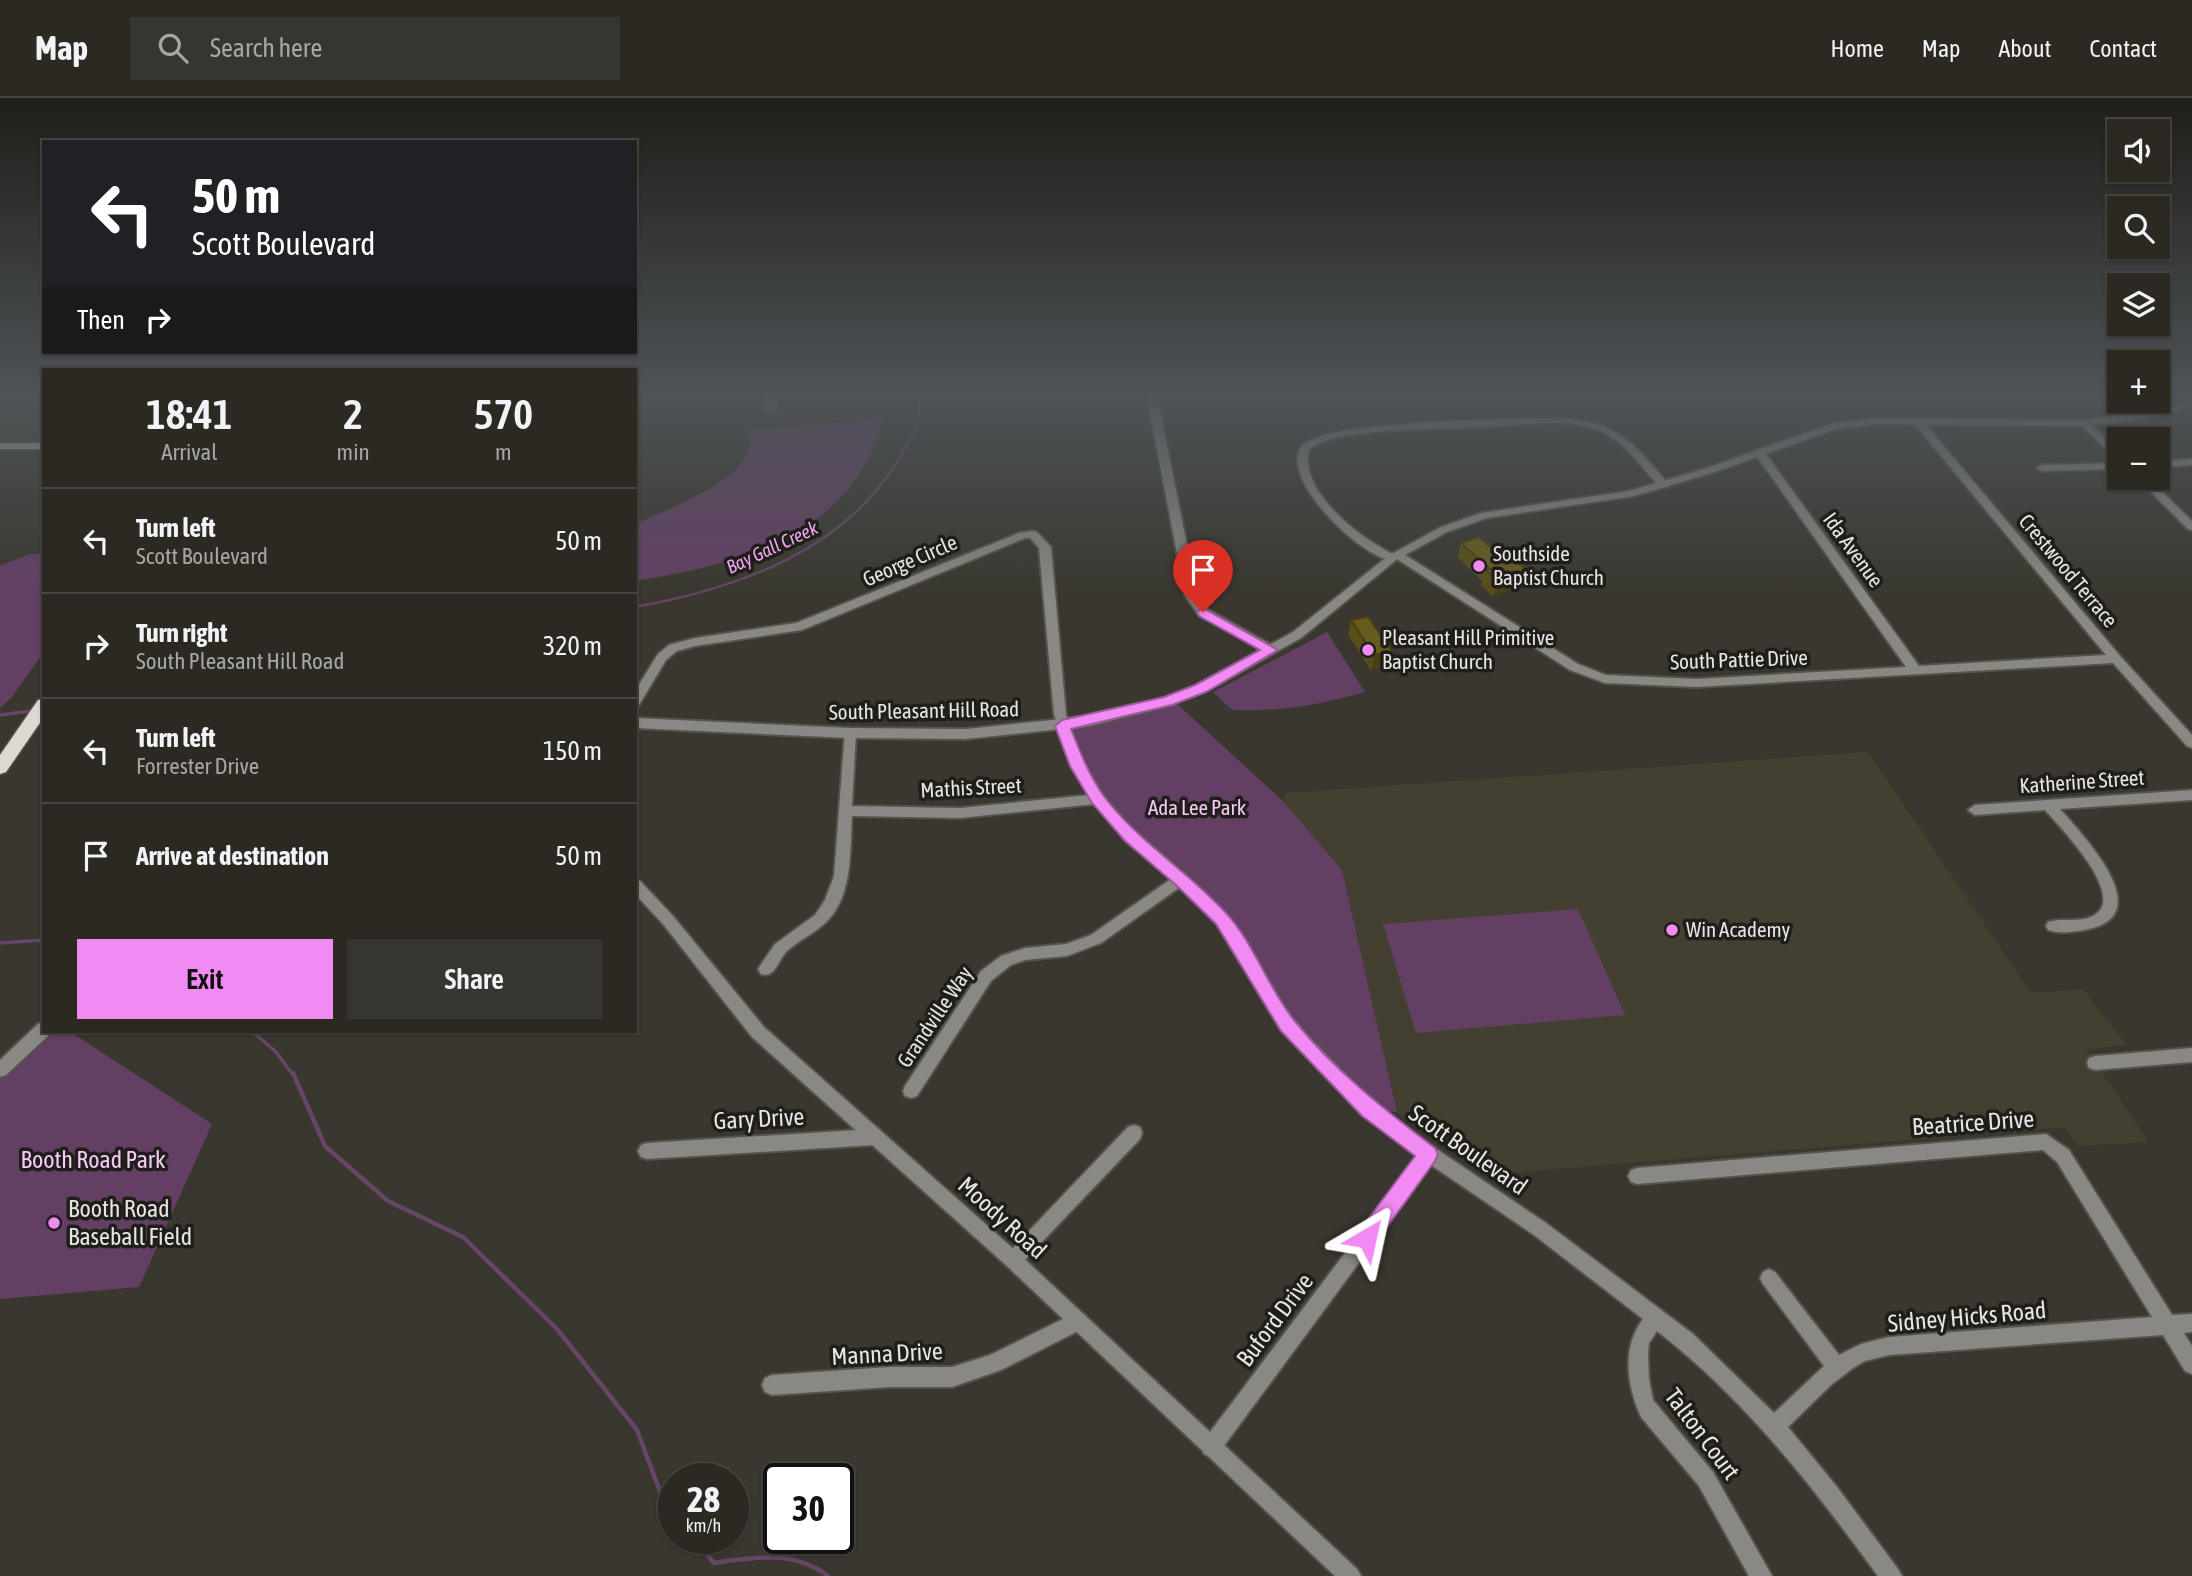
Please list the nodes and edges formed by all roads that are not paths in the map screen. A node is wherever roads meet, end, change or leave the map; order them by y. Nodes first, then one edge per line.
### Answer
1 (1164, 460) edge
2 (1302, 460) edge
3 (1642, 460) edge
4 (1736, 460) edge
5 (1765, 460) edge
6 (1950, 460) edge
7 (2192, 462) edge
8 (2170, 463) edge
9 (2107, 466) edge
10 (2042, 468) dead end
11 (1664, 485) junction
12 (2154, 490) edge
13 (2192, 527) edge
14 (1395, 557) junction
15 (1271, 650) junction
16 (2116, 659) junction
17 (1915, 670) junction
18 (637, 699) edge
19 (42, 707) edge
20 (637, 723) edge
21 (1062, 726) junction
22 (850, 733) junction
23 (2189, 737) edge
24 (0, 768) edge
25 (2192, 795) edge
26 (1098, 799) junction
27 (2048, 805) junction
28 (1975, 810) dead end
29 (845, 811) junction
30 (1181, 879) junction
31 (637, 887) edge
32 (2053, 926) dead end
33 (766, 969) dead end
34 (42, 1031) edge
35 (2192, 1055) edge
36 (2095, 1063) dead end
37 (0, 1070) edge
38 (911, 1091) dead end
39 (1134, 1133) dead end
40 (874, 1137) junction
41 (647, 1150) dead end
42 (1429, 1154) junction
43 (1637, 1176) dead end
44 (1013, 1260) junction
45 (1769, 1278) dead end
46 (1656, 1318) junction
47 (1077, 1321) junction
48 (2192, 1323) edge
49 (2168, 1325) junction
50 (2192, 1364) edge
51 (1838, 1368) junction
52 (772, 1385) dead end
53 (1774, 1426) junction
54 (1211, 1447) junction
55 (1350, 1576) edge
56 (1761, 1576) edge
57 (1891, 1576) edge

1 - 15 street
2 - 14 street, South Pattie Drive
3 - 11 street, South Pattie Drive
4 - 11 street, South Pleasant Hill Road
5 - 17 street, Ida Avenue
6 - 16 street, Crestwood Terrace
7 - 8 street
9 - 10 street
11 - 14 street, South Pleasant Hill Road
12 - 13 street
14 - 15 street, South Pleasant Hill Road
14 - 17 street, South Pattie Drive
15 - 21 street, South Pleasant Hill Road
16 - 17 street, South Pattie Drive
16 - 23 street, Crestwood Terrace
18 - 21 street, George Circle
19 - 24 main road
20 - 22 street, South Pleasant Hill Road
21 - 22 street, South Pleasant Hill Road
21 - 26 street, Scott Boulevard
22 - 29 street
25 - 27 street, Katherine Street
26 - 29 street, Mathis Street
26 - 30 street, Scott Boulevard
27 - 28 street, Katherine Street
27 - 32 street
29 - 33 street
30 - 38 street, Grandville Way
30 - 42 street, Scott Boulevard
31 - 40 street, Moody Road
34 - 37 street
35 - 36 street
39 - 44 street
40 - 41 street, Gary Drive
40 - 44 street, Moody Road
42 - 46 street, Scott Boulevard
42 - 54 street, Buford Drive
43 - 49 street, Beatrice Drive
44 - 47 street, Moody Road
45 - 51 street
46 - 53 street, Scott Boulevard
46 - 56 street, Talton Court
47 - 52 street, Manna Drive
47 - 54 street, Moody Road
48 - 49 street, Sidney Hicks Road
49 - 50 street, Beatrice Drive
49 - 51 street, Sidney Hicks Road
51 - 53 street, Sidney Hicks Road
53 - 57 street, Scott Boulevard
54 - 55 street, Moody Road

